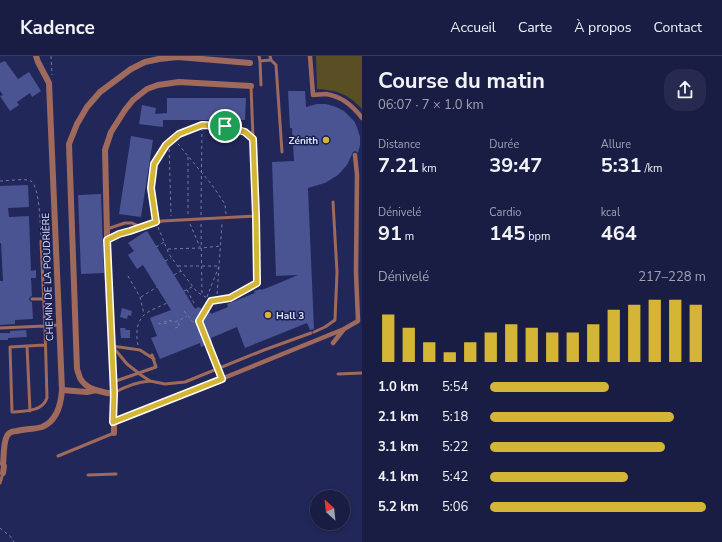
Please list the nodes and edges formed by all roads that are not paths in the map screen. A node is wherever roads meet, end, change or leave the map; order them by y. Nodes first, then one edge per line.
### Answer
1 (36, 56) edge
2 (259, 56) edge
3 (310, 56) edge
4 (270, 58) edge
5 (260, 62) junction
6 (250, 63) dead end
7 (261, 85) dead end
8 (251, 86) joint
9 (362, 118) edge
10 (282, 152) dead end
11 (355, 155) dead end
12 (362, 168) edge
13 (357, 174) junction
14 (333, 202) dead end
15 (256, 216) junction
16 (142, 228) junction
17 (107, 229) junction
18 (107, 240) junction
19 (41, 241) road end
20 (32, 299) dead end
21 (44, 299) junction
22 (211, 301) road end
23 (60, 325) junction
24 (45, 326) junction
25 (0, 328) edge
26 (344, 329) junction
27 (333, 343) dead end
28 (45, 345) junction
29 (27, 346) junction
30 (112, 346) junction
31 (152, 355) dead end
32 (154, 359) junction
33 (138, 373) junction
34 (362, 373) edge
35 (338, 374) dead end
36 (150, 381) junction
37 (113, 382) junction
38 (62, 390) junction
39 (96, 390) junction
40 (114, 394) junction
41 (30, 411) junction
42 (113, 422) junction
43 (114, 433) joint
44 (2, 446) edge
45 (58, 456) dead end
46 (1, 472) edge
47 (116, 474) dead end
48 (88, 475) dead end
49 (0, 482) edge

1 - 23 street, CHEMIN DE LA POUDRIÈRE
2 - 5 lane
3 - 9 street
4 - 5 lane
4 - 10 lane
5 - 7 lane
6 - 39 street
8 - 15 lane
8 - 17 street
11 - 13 street
12 - 13 street
13 - 26 street
14 - 36 lane
15 - 16 lane
15 - 22 lane
16 - 17 lane
16 - 18 lane
17 - 18 street
18 - 30 street
19 - 21 lane
20 - 21 lane
21 - 24 lane
23 - 24 lane
23 - 38 street, CHEMIN DE LA POUDRIÈRE
24 - 25 lane
24 - 28 lane
26 - 27 street
26 - 42 street
28 - 29 lane
28 - 41 lane
29 - 41 lane
29 - 41 lane
30 - 32 lane
30 - 33 lane
30 - 37 street
31 - 32 lane
32 - 33 lane
33 - 36 lane
33 - 37 lane
34 - 35 lane
36 - 40 lane
37 - 40 street
38 - 39 street
38 - 44 street, CHEMIN DE LA POUDRIÈRE
39 - 40 street
40 - 42 street
42 - 43 street
43 - 45 lane
44 - 46 street, CHEMIN DE LA POUDRIÈRE
46 - 49 lane
47 - 48 lane

